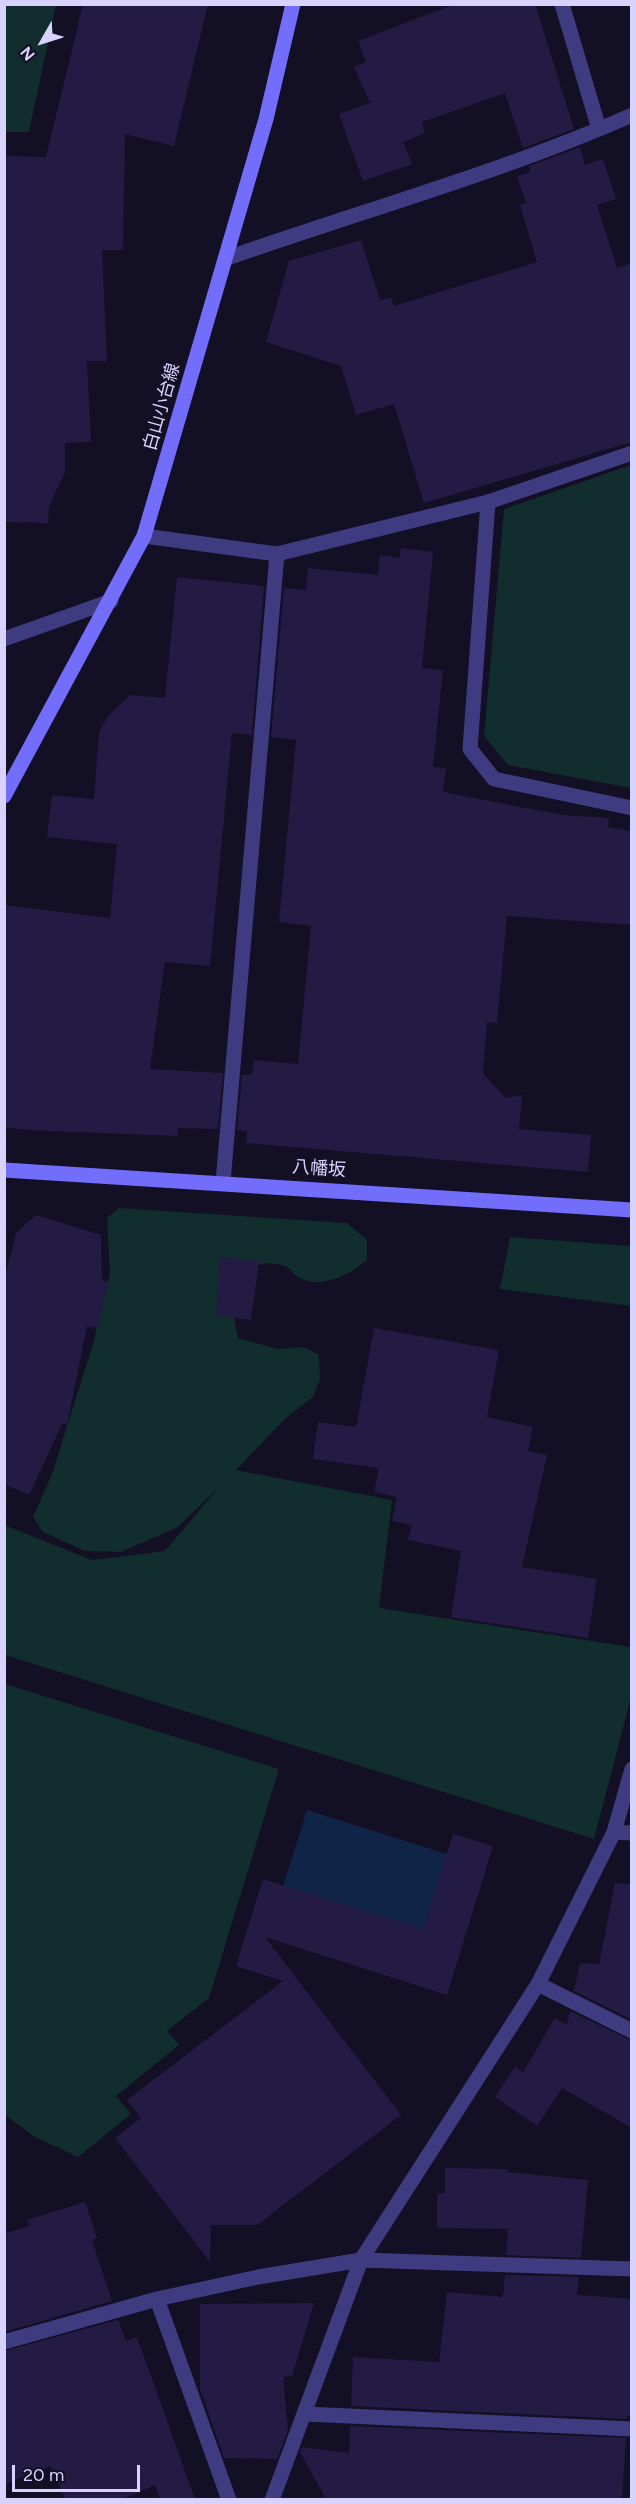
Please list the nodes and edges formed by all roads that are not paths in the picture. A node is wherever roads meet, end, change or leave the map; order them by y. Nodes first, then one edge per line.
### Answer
1 (293, 4) edge
2 (561, 4) edge
3 (632, 115) edge
4 (599, 129) junction
5 (225, 259) junction
6 (632, 453) edge
7 (488, 502) junction
8 (144, 536) junction
9 (277, 554) junction
10 (111, 601) junction
11 (4, 639) edge
12 (4, 796) edge
13 (632, 808) edge
14 (5, 1172) edge
15 (223, 1182) junction
16 (632, 1210) edge
17 (632, 1769) edge
18 (614, 1832) junction
19 (632, 1833) edge
20 (538, 1984) junction
21 (632, 2031) edge
22 (361, 2260) junction
23 (632, 2269) edge
24 (157, 2300) junction
25 (4, 2342) edge
26 (305, 2414) junction
27 (632, 2429) edge
28 (229, 2499) edge
29 (272, 2499) edge

1 - 5 main road, 白山小台線
2 - 4 street
3 - 4 street
4 - 5 street
5 - 8 main road, 白山小台線
6 - 7 street
7 - 9 street
7 - 13 street
8 - 9 street
8 - 10 main road, 白山小台線
9 - 15 street
10 - 11 street
10 - 12 main road, 白山小台線
14 - 15 main road, 八幡坂
15 - 16 main road, 八幡坂
17 - 18 street
18 - 19 street
18 - 20 street
20 - 21 street
20 - 22 street
22 - 23 street
22 - 24 street
22 - 26 street
24 - 25 street
24 - 28 street
26 - 27 street
26 - 29 street

